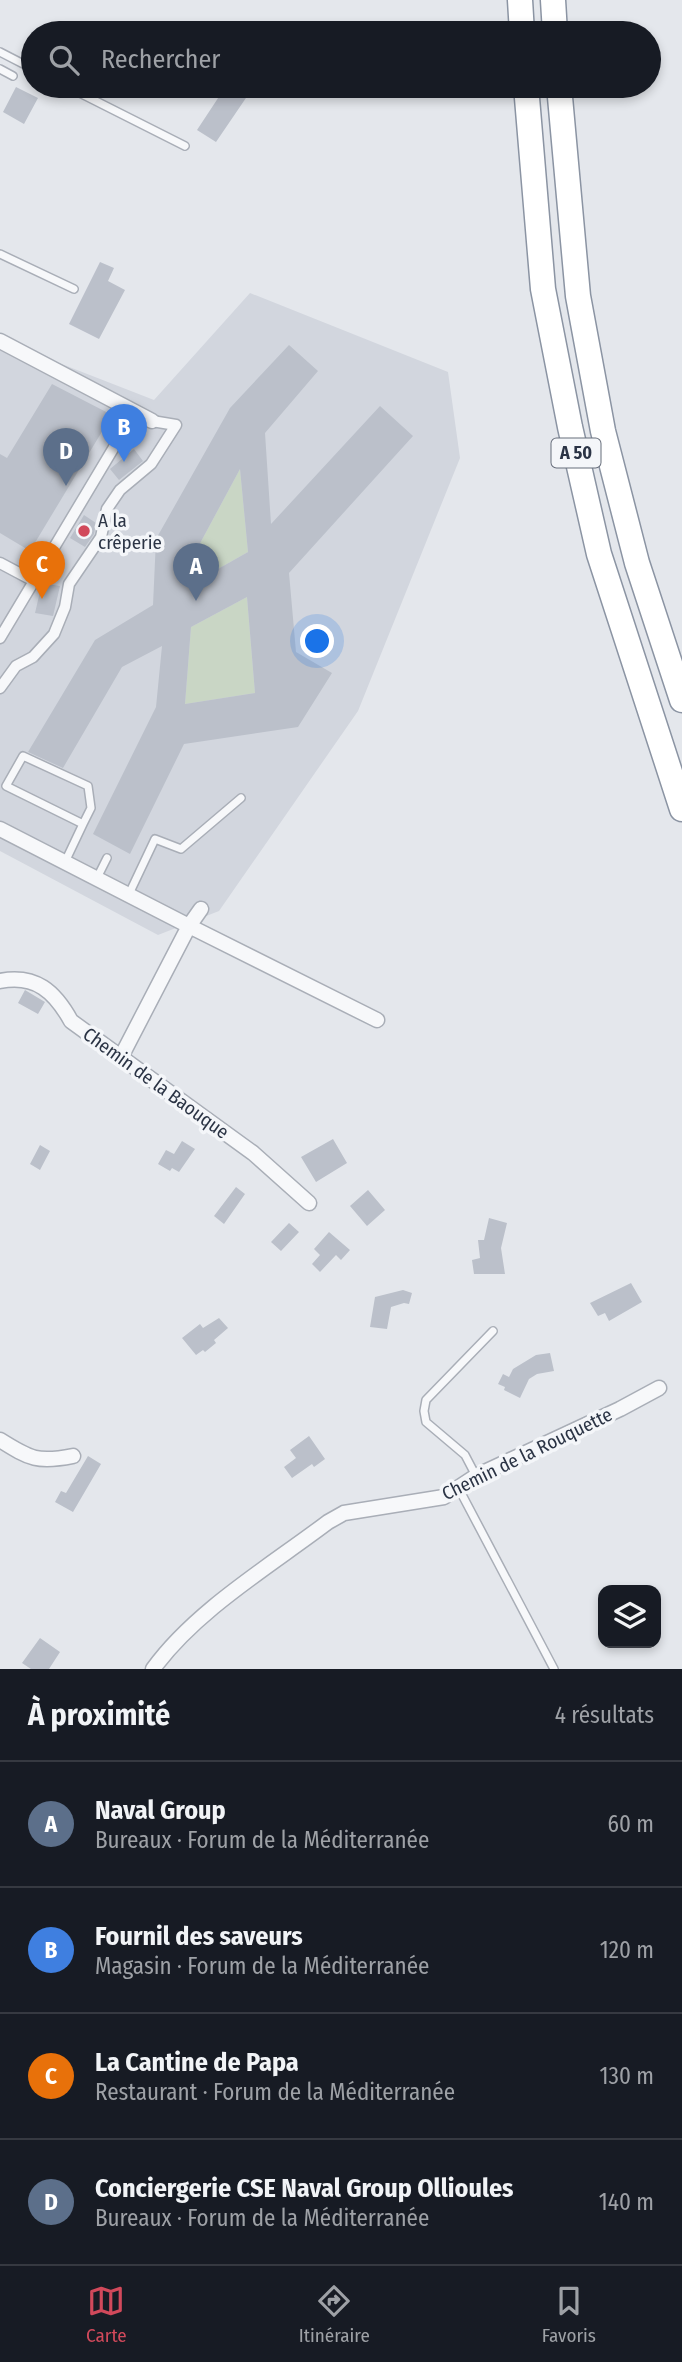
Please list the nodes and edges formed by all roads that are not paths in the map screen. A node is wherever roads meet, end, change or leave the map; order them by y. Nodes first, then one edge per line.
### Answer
1 (520, 0) edge
2 (553, 0) edge
3 (521, 21) edge
4 (554, 21) edge
5 (0, 52) edge
6 (21, 63) edge
7 (0, 69) edge
8 (13, 76) dead end
9 (90, 98) edge
10 (528, 98) edge
11 (560, 98) edge
12 (185, 146) dead end
13 (0, 254) edge
14 (74, 289) dead end
15 (0, 341) edge
16 (135, 412) junction
17 (152, 421) joint
18 (0, 563) edge
19 (34, 581) junction
20 (0, 638) edge
21 (0, 688) edge
22 (682, 701) edge
23 (241, 798) dead end
24 (682, 809) edge
25 (83, 824) junction
26 (0, 830) edge
27 (107, 858) dead end
28 (65, 862) junction
29 (97, 878) junction
30 (129, 894) junction
31 (201, 909) dead end
32 (189, 926) junction
33 (0, 981) edge
34 (377, 1020) dead end
35 (121, 1057) junction
36 (309, 1203) dead end
37 (493, 1331) dead end
38 (659, 1388) dead end
39 (0, 1440) edge
40 (73, 1456) dead end
41 (476, 1476) junction
42 (459, 1489) junction
43 (153, 1669) edge
44 (554, 1669) edge

1 - 3 highway
2 - 4 highway
5 - 6 lane
7 - 8 lane
9 - 12 lane
10 - 24 highway, A 50
11 - 22 highway, A 50
13 - 14 lane
15 - 16 street
16 - 17 street
16 - 19 street
17 - 21 street
18 - 19 street
19 - 20 street
23 - 30 lane
25 - 25 lane
25 - 28 lane
26 - 28 street
27 - 29 lane
28 - 29 street
29 - 30 street
30 - 32 street
31 - 32 street
32 - 34 street
32 - 35 street
33 - 35 street, Chemin de la Baouque
35 - 36 street, Chemin de la Baouque
37 - 41 lane
38 - 41 street, Chemin de la Rouquette
39 - 40 street
41 - 42 street, Chemin de la Rouquette
42 - 43 street, Chemin de la Rouquette
42 - 44 lane

